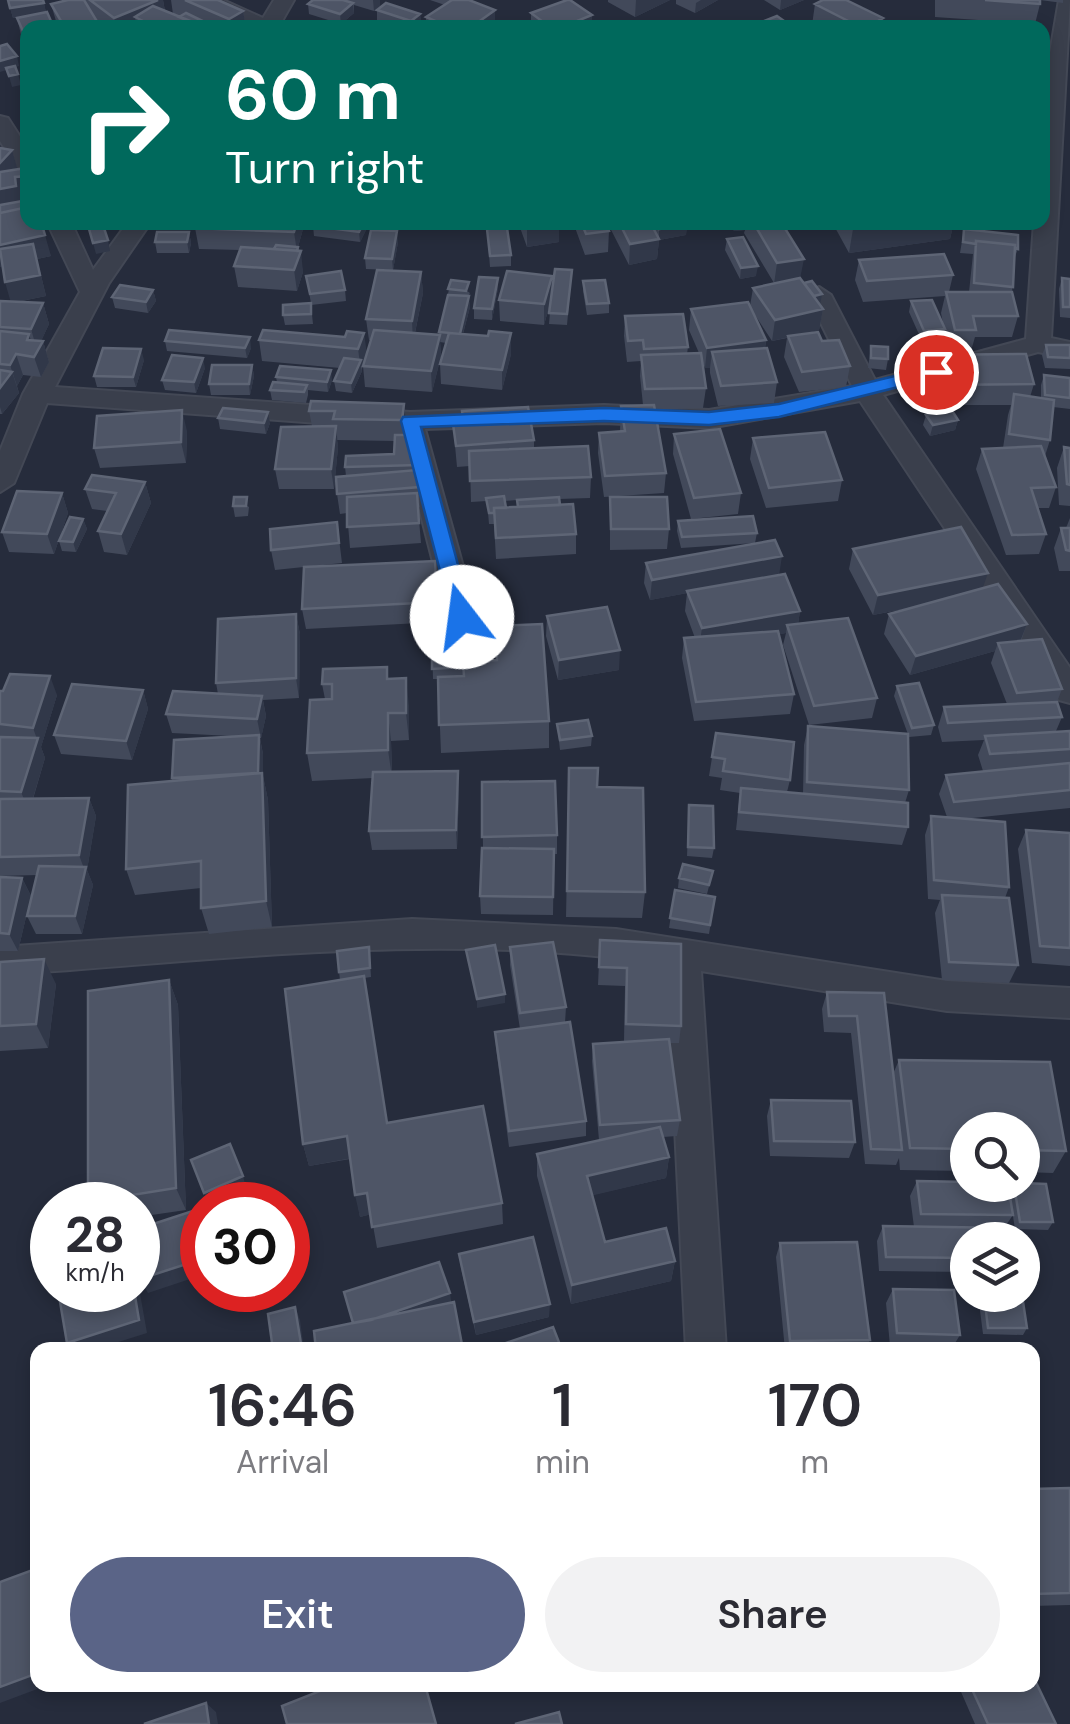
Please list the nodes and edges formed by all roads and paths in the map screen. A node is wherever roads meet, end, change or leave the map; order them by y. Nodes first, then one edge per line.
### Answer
1 (206, 0) edge
2 (1069, 0) edge
3 (251, 20) edge
4 (0, 123) edge
5 (20, 155) edge
6 (1050, 156) edge
7 (64, 230) edge
8 (134, 230) edge
9 (1045, 230) edge
10 (90, 289) junction
11 (819, 295) edge
12 (1038, 344) junction
13 (1070, 350) edge
14 (867, 391) junction
15 (36, 394) junction
16 (410, 421) junction
17 (0, 483) edge
18 (462, 617) dead end
19 (1070, 692) edge
20 (683, 954) junction
21 (0, 961) edge
22 (1070, 1004) edge
23 (706, 1342) edge

1 - 3 street
2 - 6 street
4 - 5 street
7 - 10 street
8 - 10 street
9 - 12 street
10 - 15 street
11 - 14 street
12 - 13 street
12 - 14 street
14 - 16 street
14 - 19 street
15 - 16 street
15 - 17 street
16 - 18 street
20 - 21 street
20 - 22 street
20 - 23 street

